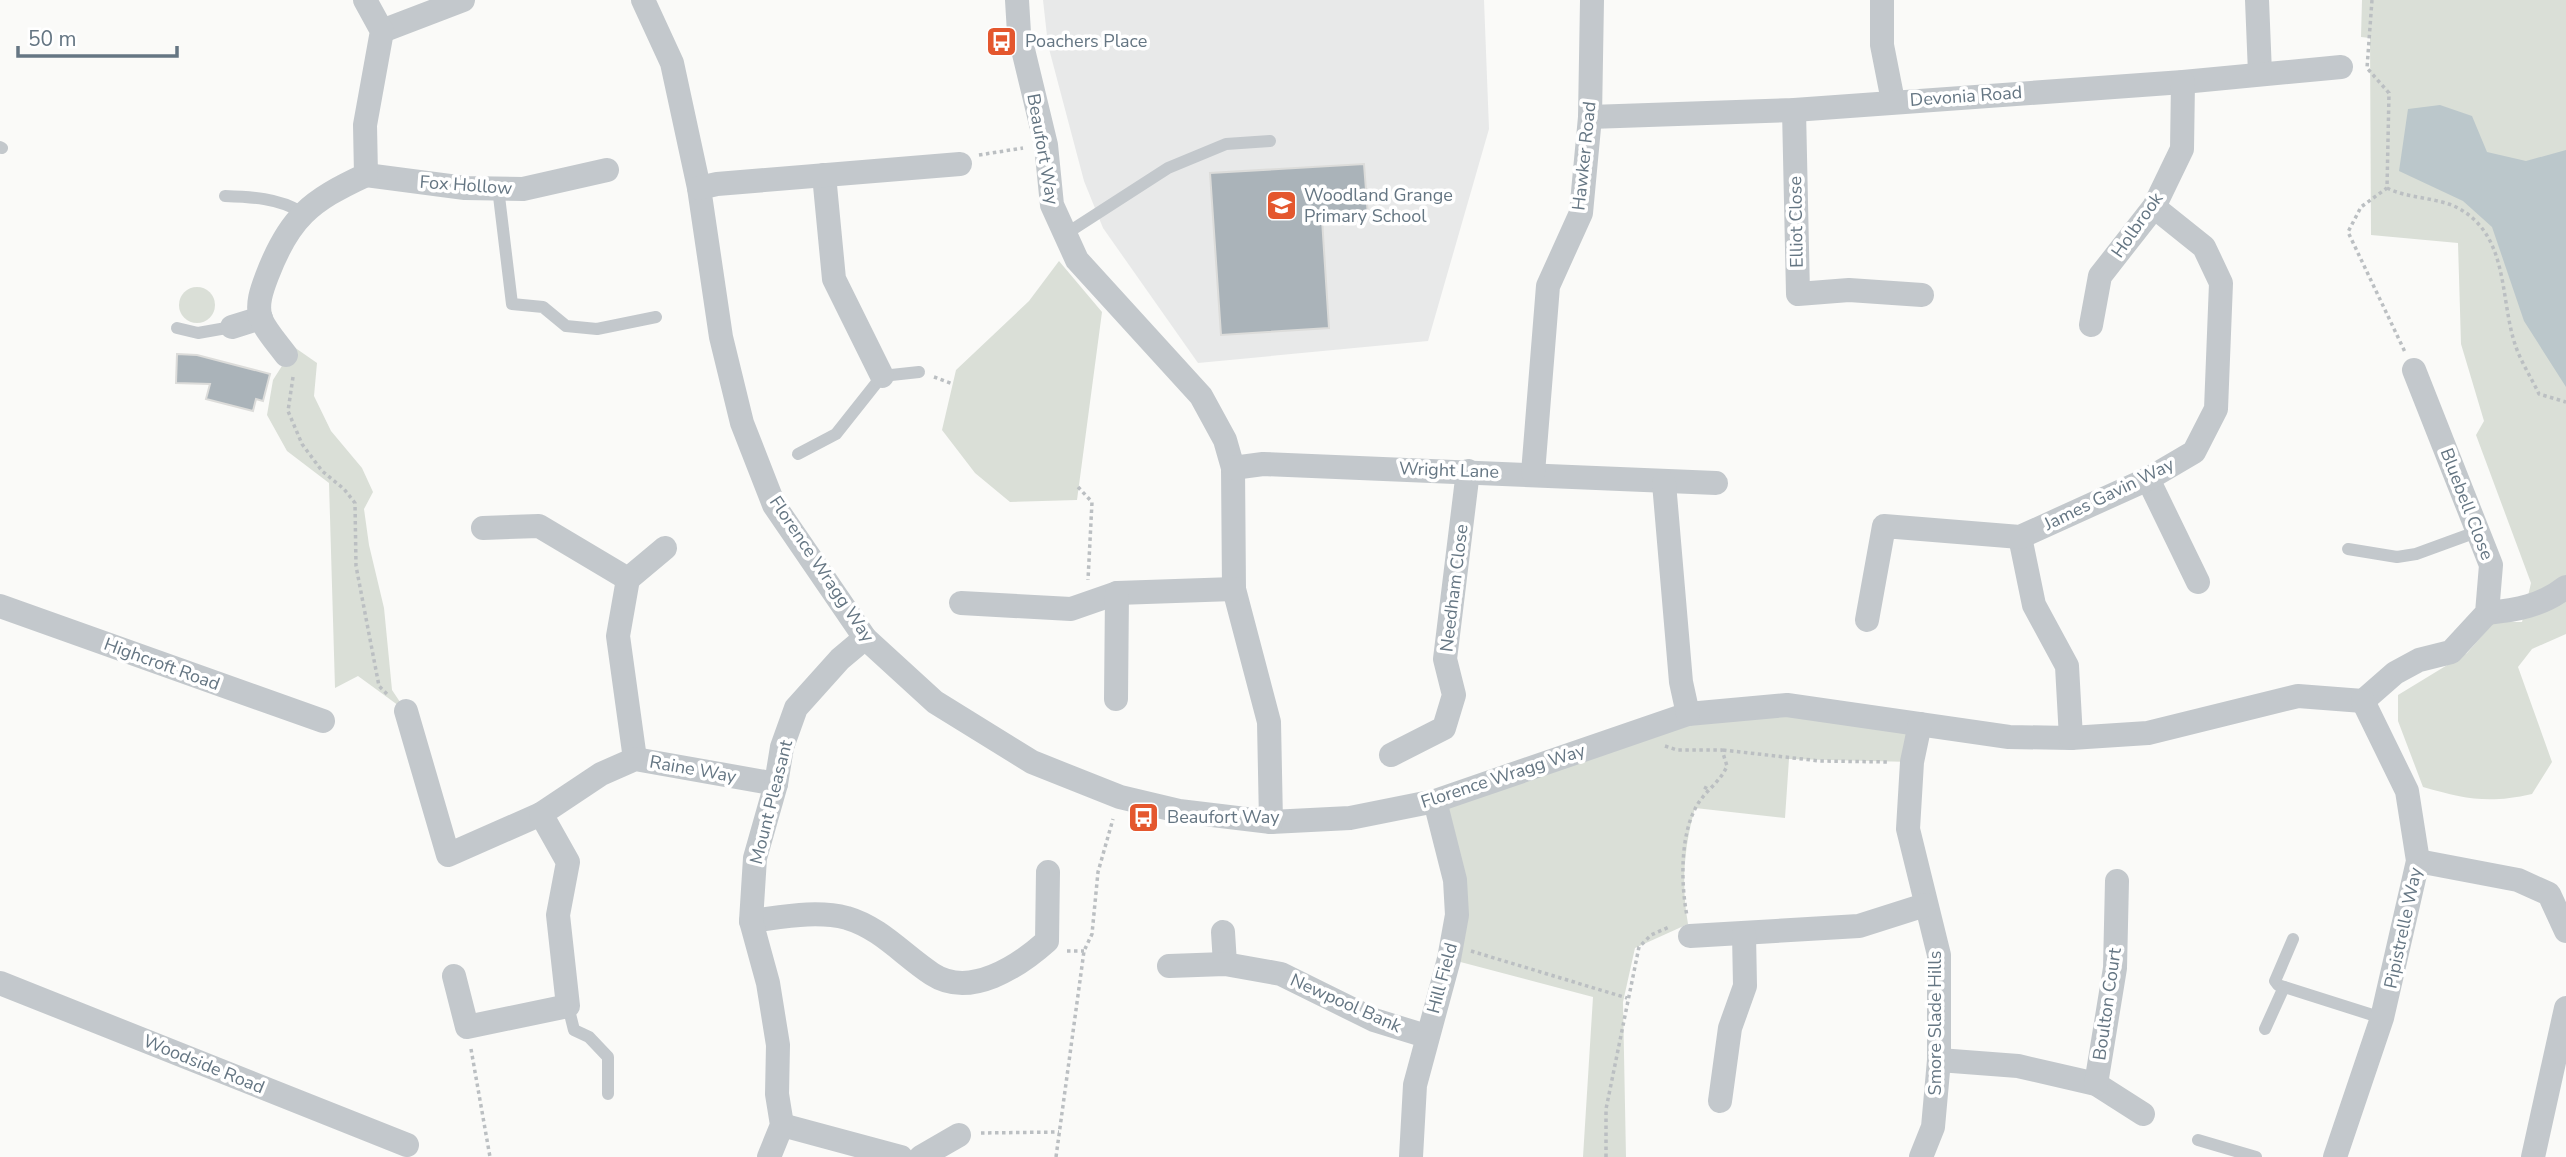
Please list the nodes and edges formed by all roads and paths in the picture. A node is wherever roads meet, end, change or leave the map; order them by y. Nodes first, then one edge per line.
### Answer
1 (365, 0) edge
2 (463, 0) edge
3 (643, 0) edge
4 (1017, 0) edge
5 (1592, 0) edge
6 (1882, 0) edge
7 (2257, 0) edge
8 (2372, 0) edge
9 (382, 31) junction
10 (2341, 68) dead end
11 (2260, 73) junction
12 (2183, 82) junction
13 (1892, 101) junction
14 (1794, 110) junction
15 (1590, 117) junction
16 (1270, 141) dead end
17 (1046, 145) junction
18 (960, 164) joint
19 (607, 170) dead end
20 (824, 175) junction
21 (366, 176) junction
22 (498, 188) junction
23 (699, 188) junction
24 (2387, 188) junction
25 (225, 196) dead end
26 (2154, 207) junction
27 (301, 212) junction
28 (1064, 235) junction
29 (1922, 295) dead end
30 (656, 317) dead end
31 (261, 318) junction
32 (2091, 325) dead end
33 (232, 327) joint
34 (177, 328) dead end
35 (286, 355) joint
36 (2414, 370) joint
37 (919, 372) dead end
38 (882, 376) junction
39 (2566, 402) edge
40 (798, 454) dead end
41 (1233, 468) junction
42 (1468, 471) junction
43 (1533, 473) junction
44 (2148, 479) junction
45 (1664, 483) junction
46 (1716, 483) dead end
47 (1078, 487) dead end
48 (483, 528) dead end
49 (2479, 531) junction
50 (2020, 537) junction
51 (665, 548) dead end
52 (2348, 549) dead end
53 (628, 579) junction
54 (2198, 582) dead end
55 (2566, 587) edge
56 (1234, 589) junction
57 (1116, 593) junction
58 (961, 603) dead end
59 (1086, 603) junction
60 (0, 606) edge
61 (2487, 613) junction
62 (1867, 620) dead end
63 (865, 638) junction
64 (1116, 699) dead end
65 (2362, 701) junction
66 (405, 711) joint
67 (1688, 714) junction
68 (323, 721) dead end
69 (1920, 723) junction
70 (1628, 734) junction
71 (2071, 738) junction
72 (1722, 750) junction
73 (1391, 755) dead end
74 (635, 759) junction
75 (1912, 762) junction
76 (776, 784) junction
77 (1704, 787) dead end
78 (1710, 790) junction
79 (1120, 797) junction
80 (1435, 801) junction
81 (541, 814) junction
82 (1270, 822) junction
83 (2418, 861) junction
84 (1048, 872) dead end
85 (2117, 881) dead end
86 (2558, 886) edge
87 (1924, 905) junction
88 (751, 921) junction
89 (2566, 931) edge
90 (1223, 932) dead end
91 (1744, 934) junction
92 (1690, 936) junction
93 (2293, 939) dead end
94 (1053, 946) junction
95 (1451, 946) junction
96 (1084, 951) junction
97 (1225, 964) junction
98 (1169, 966) dead end
99 (454, 976) dead end
100 (0, 983) edge
101 (2284, 987) junction
102 (1627, 998) junction
103 (568, 1006) junction
104 (2566, 1008) edge
105 (2382, 1018) junction
106 (467, 1027) junction
107 (2266, 1029) dead end
108 (1426, 1036) junction
109 (2564, 1037) edge
110 (1939, 1060) junction
111 (2096, 1084) junction
112 (608, 1094) dead end
113 (1720, 1101) dead end
114 (2143, 1114) dead end
115 (782, 1125) junction
116 (1059, 1132) junction
117 (960, 1135) joint
118 (2198, 1140) dead end
119 (407, 1145) dead end
120 (490, 1157) edge
121 (769, 1157) edge
122 (901, 1157) edge
123 (921, 1157) edge
124 (1056, 1157) edge
125 (1411, 1157) edge
126 (1606, 1157) edge
127 (1921, 1157) edge
128 (2256, 1157) edge
129 (2335, 1157) edge
130 (2533, 1157) edge

1 - 9 street
2 - 9 street
3 - 23 street, Florence Wragg Way
4 - 17 street, Beaufort Way
5 - 15 street, Hawker Road
6 - 13 street
7 - 11 street
8 - 24 path
9 - 21 street
10 - 11 street, Devonia Road
11 - 12 street, Devonia Road
12 - 13 street, Devonia Road
12 - 26 street, Holbrook
13 - 14 street, Devonia Road
14 - 15 street, Devonia Road
14 - 29 street, Elliot Close
15 - 43 street, Hawker Road
16 - 28 lane
17 - 18 path
17 - 28 street, Beaufort Way
18 - 20 street
19 - 22 street, Fox Hollow
20 - 23 street
20 - 38 street
21 - 22 street, Fox Hollow
21 - 27 street, Fox Hollow
22 - 30 lane
23 - 63 street, Florence Wragg Way
24 - 36 path
24 - 39 path
25 - 27 lane
26 - 32 street, Holbrook
26 - 44 street, James Gavin Way
27 - 31 street, Fox Hollow
28 - 41 street, Beaufort Way
31 - 33 street
31 - 35 street
33 - 34 lane
35 - 66 path
36 - 49 street, Bluebell Close
37 - 38 lane
38 - 40 lane
41 - 42 street, Wright Lane
41 - 56 street, Beaufort Way
42 - 43 street, Wright Lane
42 - 73 street, Needham Close
43 - 45 street, Wright Lane
44 - 50 street, James Gavin Way
44 - 54 street
45 - 46 street, Wright Lane
45 - 67 street
47 - 59 path
48 - 53 street
49 - 52 lane
49 - 61 street, Bluebell Close
50 - 62 street, James Gavin Way
50 - 71 street
51 - 53 street
53 - 74 street
55 - 61 street
56 - 57 street
56 - 82 street, Beaufort Way
57 - 59 street
57 - 64 street
58 - 59 street
60 - 68 street, Highcroft Road
61 - 65 street
63 - 76 street, Mount Pleasant
63 - 79 street, Florence Wragg Way
65 - 71 street, Florence Wragg Way
65 - 83 street, Pipistrelle Way
66 - 81 street, Raine Way
67 - 69 street, Florence Wragg Way
67 - 70 street, Florence Wragg Way
69 - 71 street, Florence Wragg Way
69 - 75 street, Smore Slade Hills
70 - 72 path
70 - 80 street, Florence Wragg Way
72 - 75 path
72 - 78 path
74 - 76 street, Raine Way
74 - 81 street, Raine Way
75 - 87 street, Smore Slade Hills
76 - 88 street, Mount Pleasant
77 - 78 path
78 - 92 path
79 - 82 street, Florence Wragg Way
79 - 96 path
80 - 82 street, Florence Wragg Way
80 - 95 street, Hill Field
81 - 103 street
83 - 86 street
83 - 105 street, Pipistrelle Way
84 - 94 street
85 - 111 street, Boulton Court
86 - 89 street
87 - 91 street
87 - 110 street, Smore Slade Hills
88 - 94 street
88 - 115 street, Mount Pleasant
90 - 97 street
91 - 92 street
91 - 113 street
92 - 102 path
93 - 101 lane
94 - 96 path
95 - 102 path
95 - 108 street, Hill Field
96 - 116 path
97 - 98 street, Newpool Bank
97 - 108 street, Newpool Bank
99 - 106 street
100 - 119 street, Woodside Road
101 - 105 lane
101 - 107 lane
102 - 126 path
103 - 106 street
103 - 112 lane
104 - 109 street
105 - 129 street, Pipistrelle Way
106 - 120 path
108 - 125 street, Hill Field
109 - 130 street
110 - 111 street, Boulton Court
110 - 127 street, Smore Slade Hills
111 - 114 street, Boulton Court
115 - 121 street
115 - 122 street
116 - 117 path
116 - 124 path
117 - 123 street
118 - 128 lane

